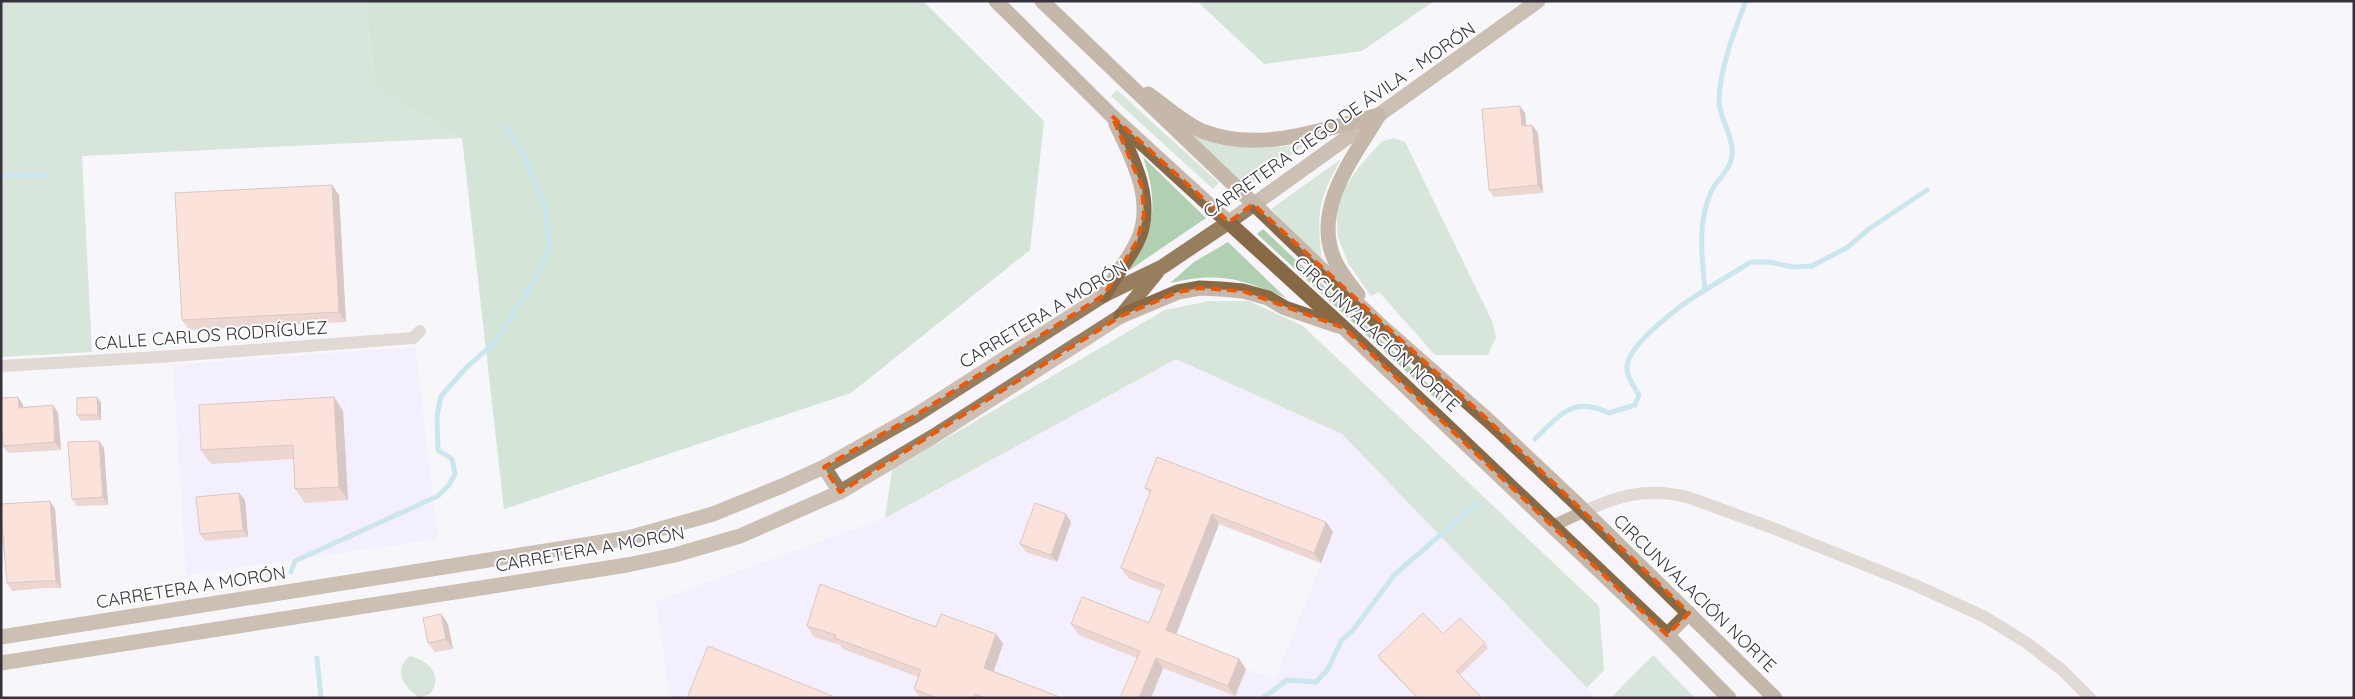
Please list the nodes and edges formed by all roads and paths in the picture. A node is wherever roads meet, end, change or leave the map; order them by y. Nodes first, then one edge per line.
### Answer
1 (996, 1) edge
2 (1042, 1) edge
3 (1538, 1) edge
4 (1110, 67) junction
5 (1379, 115) junction
6 (1112, 116) junction
7 (1253, 204) junction
8 (1230, 222) junction
9 (1162, 267) junction
10 (1104, 295) junction
11 (1121, 316) junction
12 (1380, 325) junction
13 (1344, 328) junction
14 (420, 331) dead end
15 (1, 366) edge
16 (824, 467) junction
17 (840, 492) junction
18 (1583, 510) junction
19 (1552, 526) junction
20 (1689, 613) junction
21 (1667, 635) junction
22 (1, 637) edge
23 (1, 663) edge
24 (1729, 698) edge
25 (1775, 698) edge
26 (2090, 698) edge

1 - 6 highway, CIRCUNVALACIÓN NORTE
2 - 4 highway, CIRCUNVALACIÓN NORTE
3 - 5 main road, CARRETERA CIEGO DE ÁVILA - MORÓN
4 - 5 highway
4 - 7 highway, CIRCUNVALACIÓN NORTE
5 - 7 main road, CARRETERA CIEGO DE ÁVILA - MORÓN
5 - 12 highway
6 - 8 highway, CIRCUNVALACIÓN NORTE
6 - 10 highway
7 - 8 main road, CARRETERA CIEGO DE ÁVILA - MORÓN
7 - 12 highway, CIRCUNVALACIÓN NORTE
8 - 9 main road, CARRETERA CIEGO DE ÁVILA - MORÓN
8 - 13 highway, CIRCUNVALACIÓN NORTE
9 - 10 main road, CARRETERA A MORÓN
9 - 11 main road, CARRETERA A MORÓN
10 - 16 main road, CARRETERA A MORÓN
11 - 13 highway
11 - 17 main road, CARRETERA A MORÓN
12 - 18 highway, CIRCUNVALACIÓN NORTE
13 - 19 highway, CIRCUNVALACIÓN NORTE
14 - 15 street, CALLE CARLOS RODRÍGUEZ
16 - 17 main road
16 - 22 main road, CARRETERA A MORÓN
17 - 23 main road, CARRETERA A MORÓN
18 - 19 street
18 - 20 highway, CIRCUNVALACIÓN NORTE
18 - 26 street
19 - 21 highway, CIRCUNVALACIÓN NORTE
20 - 21 highway
20 - 25 highway, CIRCUNVALACIÓN NORTE
21 - 24 highway, CIRCUNVALACIÓN NORTE

